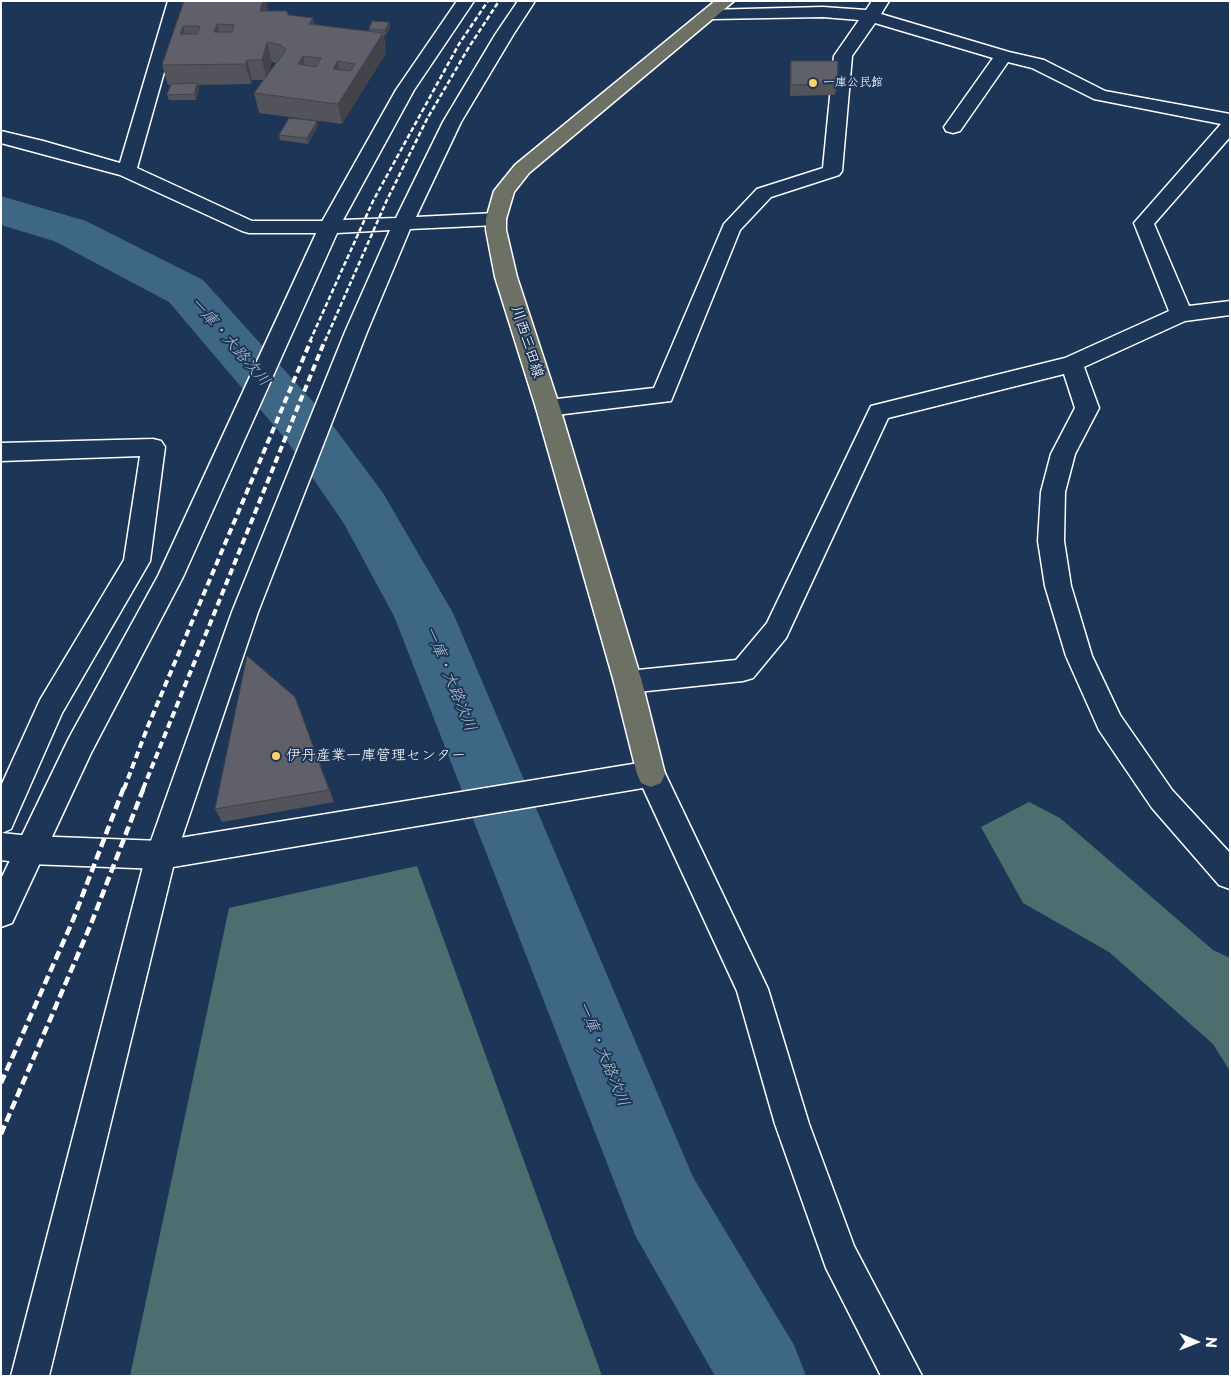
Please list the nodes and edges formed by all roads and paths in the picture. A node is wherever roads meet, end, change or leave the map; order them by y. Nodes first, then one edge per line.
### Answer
1 (176, 1) edge
2 (466, 1) edge
3 (527, 1) edge
4 (719, 7) edge
5 (876, 8) edge
6 (1004, 56) junction
7 (1230, 120) edge
8 (1230, 125) edge
9 (953, 127) dead end
10 (1, 137) edge
11 (126, 170) junction
12 (496, 218) junction
13 (403, 223) junction
14 (329, 227) junction
15 (1230, 308) edge
16 (1181, 314) junction
17 (1072, 364) junction
18 (548, 408) junction
19 (1, 452) edge
20 (628, 682) junction
21 (650, 774) junction
22 (1, 820) edge
23 (1, 846) edge
24 (30, 850) junction
25 (161, 855) junction
26 (1230, 875) edge
27 (1, 913) edge
28 (30, 1376) edge
29 (903, 1376) edge

1 - 11 street
2 - 14 street
3 - 13 street
4 - 5 street
4 - 12 main road, 川西三田線
5 - 6 street
5 - 18 street
6 - 7 street
6 - 9 street
8 - 16 street
10 - 11 street
11 - 14 street
12 - 13 street
12 - 18 main road, 川西三田線
13 - 14 street
13 - 25 street
14 - 24 street
15 - 16 street
16 - 17 street
17 - 20 street
17 - 26 street
18 - 20 main road, 川西三田線
19 - 22 street
20 - 21 main road, 川西三田線
21 - 25 street
21 - 29 street
23 - 24 street
24 - 25 street
24 - 27 street
25 - 28 street

